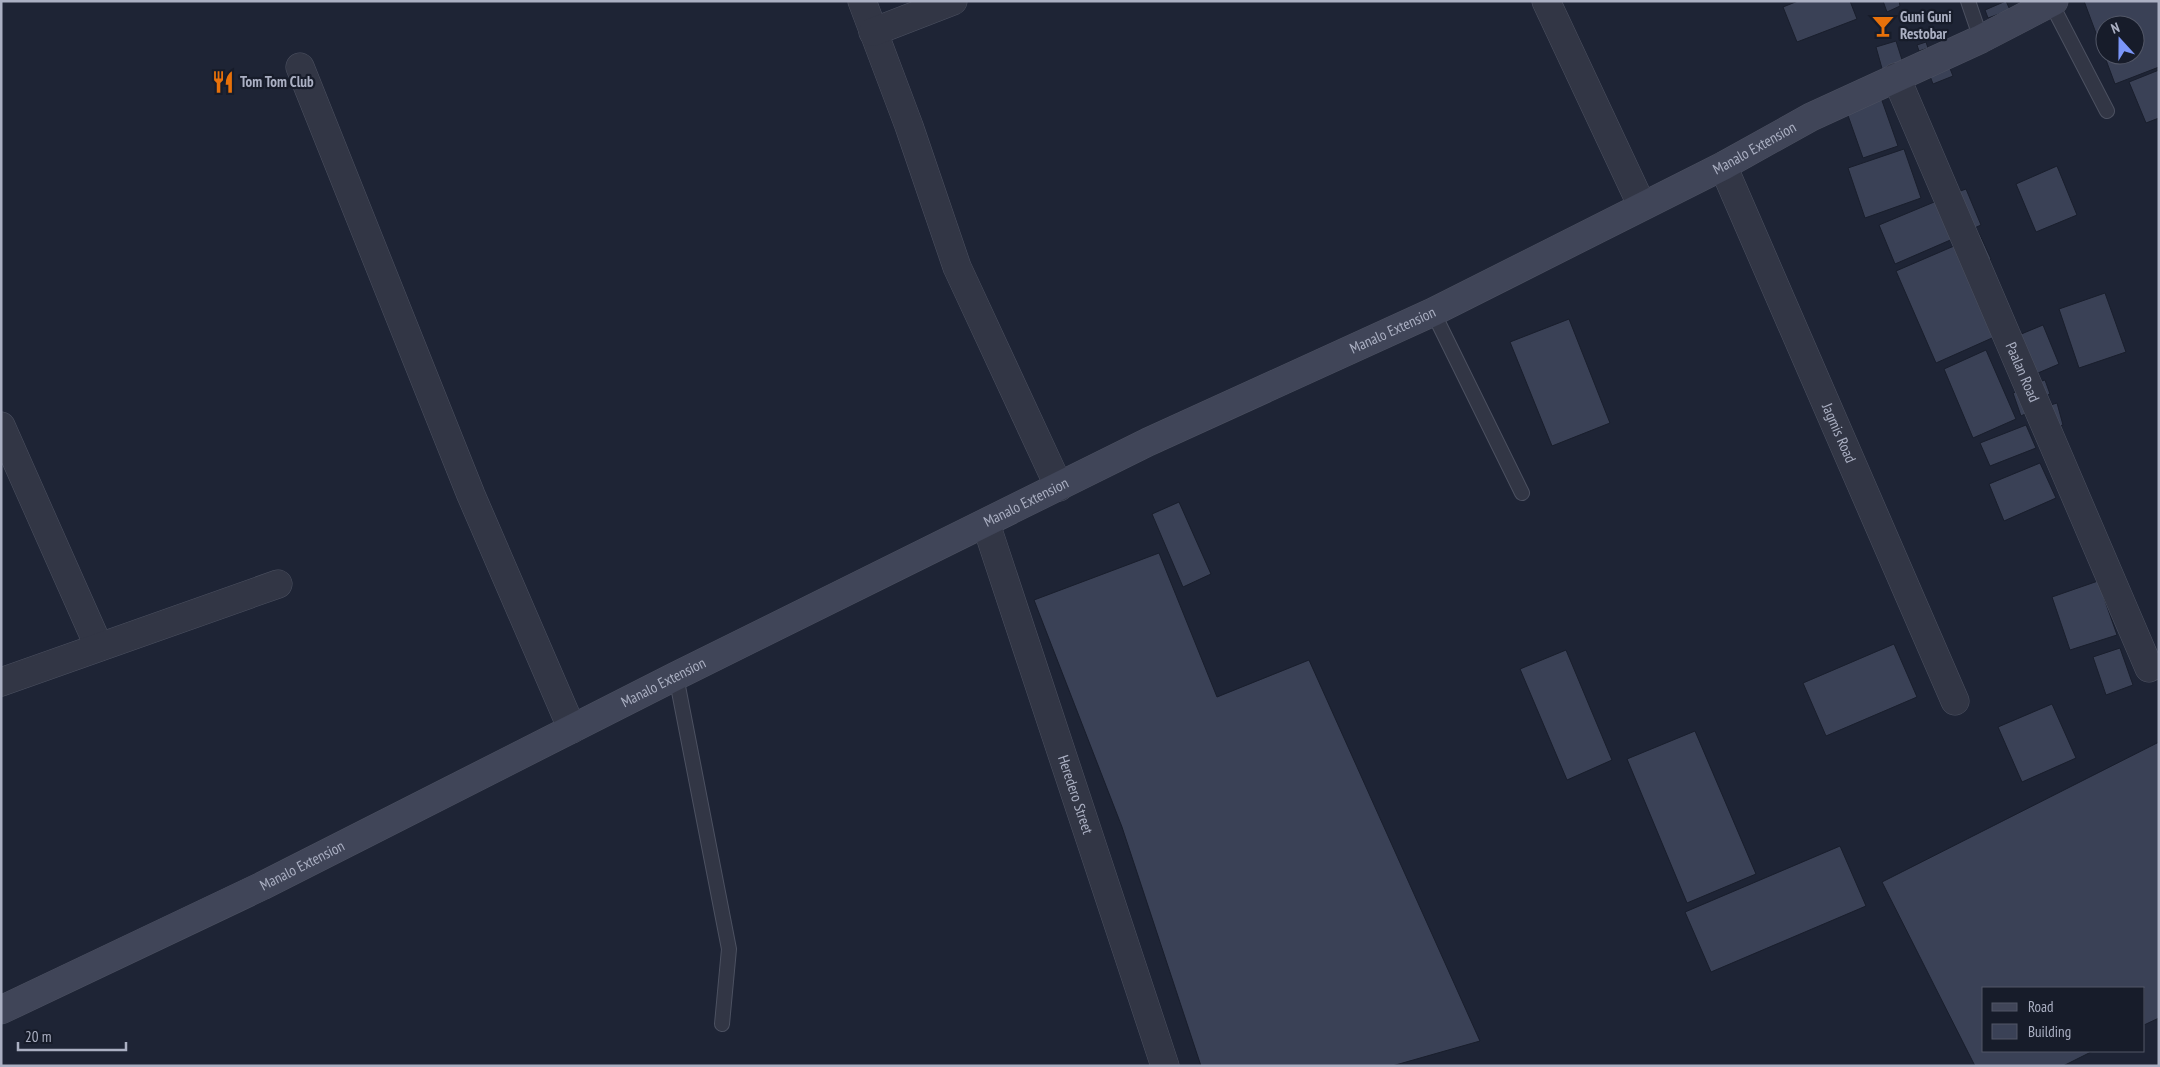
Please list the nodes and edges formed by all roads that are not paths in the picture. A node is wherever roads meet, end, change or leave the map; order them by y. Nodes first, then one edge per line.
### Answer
1 (862, 1) edge
2 (953, 1) edge
3 (1546, 1) edge
4 (1968, 1) edge
5 (2053, 2) edge
6 (873, 32) junction
7 (1981, 39) junction
8 (300, 67) dead end
9 (1896, 76) junction
10 (2107, 111) dead end
11 (1723, 166) junction
12 (1642, 206) junction
13 (1433, 312) junction
14 (1, 426) edge
15 (1058, 487) junction
16 (1522, 493) dead end
17 (986, 524) junction
18 (278, 584) dead end
19 (99, 647) junction
20 (2149, 668) dead end
21 (676, 676) junction
22 (1, 682) edge
23 (1955, 701) dead end
24 (572, 729) junction
25 (1, 1010) edge
26 (722, 1024) dead end
27 (1165, 1066) edge

1 - 6 street
2 - 6 street
3 - 12 street
4 - 7 lane
5 - 7 street, Manalo Extension
5 - 10 lane
6 - 15 street
7 - 9 street, Manalo Extension
8 - 24 street
9 - 11 street, Manalo Extension
9 - 20 street, Paalan Road
11 - 12 street, Manalo Extension
11 - 23 street, Jagmis Road
12 - 13 street, Manalo Extension
13 - 15 street, Manalo Extension
13 - 16 lane
14 - 19 street
15 - 17 street, Manalo Extension
17 - 21 street, Manalo Extension
17 - 27 street, Heredero Street
18 - 19 street
19 - 22 street
21 - 24 street, Manalo Extension
21 - 26 lane
24 - 25 street, Manalo Extension

